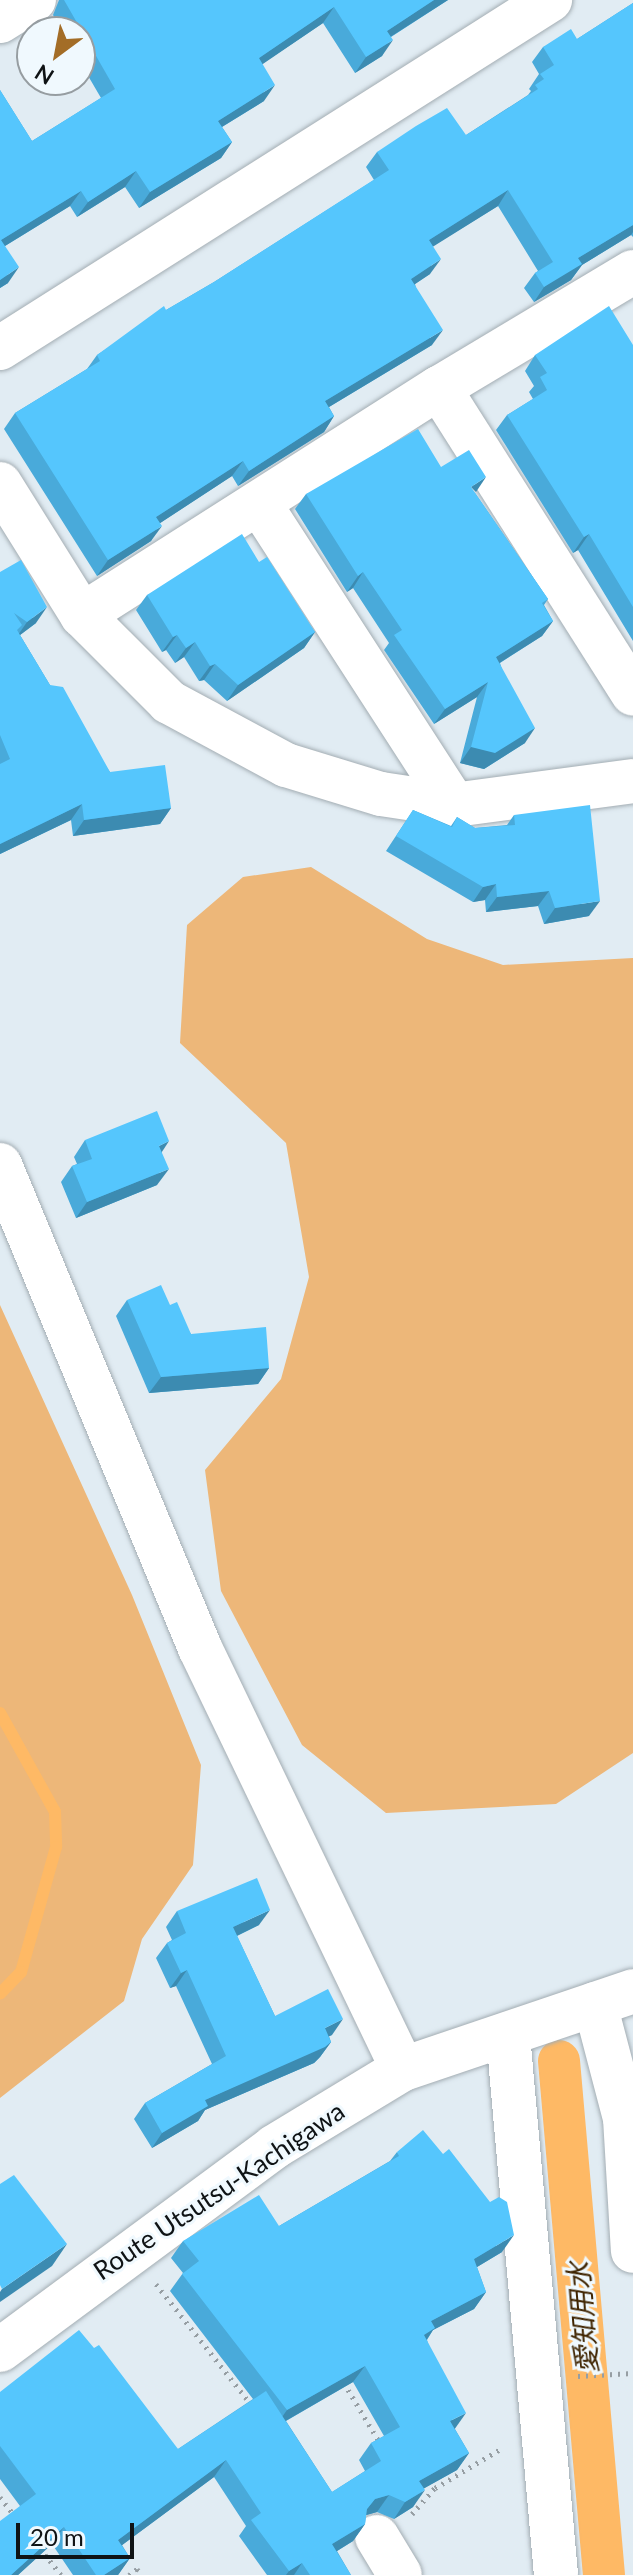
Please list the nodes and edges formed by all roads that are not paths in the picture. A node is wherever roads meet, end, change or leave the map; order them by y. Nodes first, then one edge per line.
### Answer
1 (34, 0) edge
2 (550, 0) edge
3 (0, 21) edge
4 (630, 282) edge
5 (0, 348) edge
6 (439, 388) junction
7 (0, 484) edge
8 (259, 503) junction
9 (82, 615) junction
10 (633, 694) edge
11 (633, 781) edge
12 (454, 805) junction
13 (0, 1165) edge
14 (614, 1997) edge
15 (508, 2035) junction
16 (403, 2069) junction
17 (633, 2251) edge
18 (0, 2350) edge
19 (377, 2537) road end
20 (400, 2575) edge
21 (556, 2575) edge

1 - 3 street
2 - 5 street
4 - 6 street
6 - 8 street
6 - 10 street
7 - 9 street
8 - 9 street
8 - 12 street
9 - 12 street
11 - 12 street
13 - 16 street
14 - 15 street, Route Utsutsu-Kachigawa
14 - 17 street
15 - 16 street, Route Utsutsu-Kachigawa
15 - 21 street
16 - 18 street, Route Utsutsu-Kachigawa
19 - 20 street

